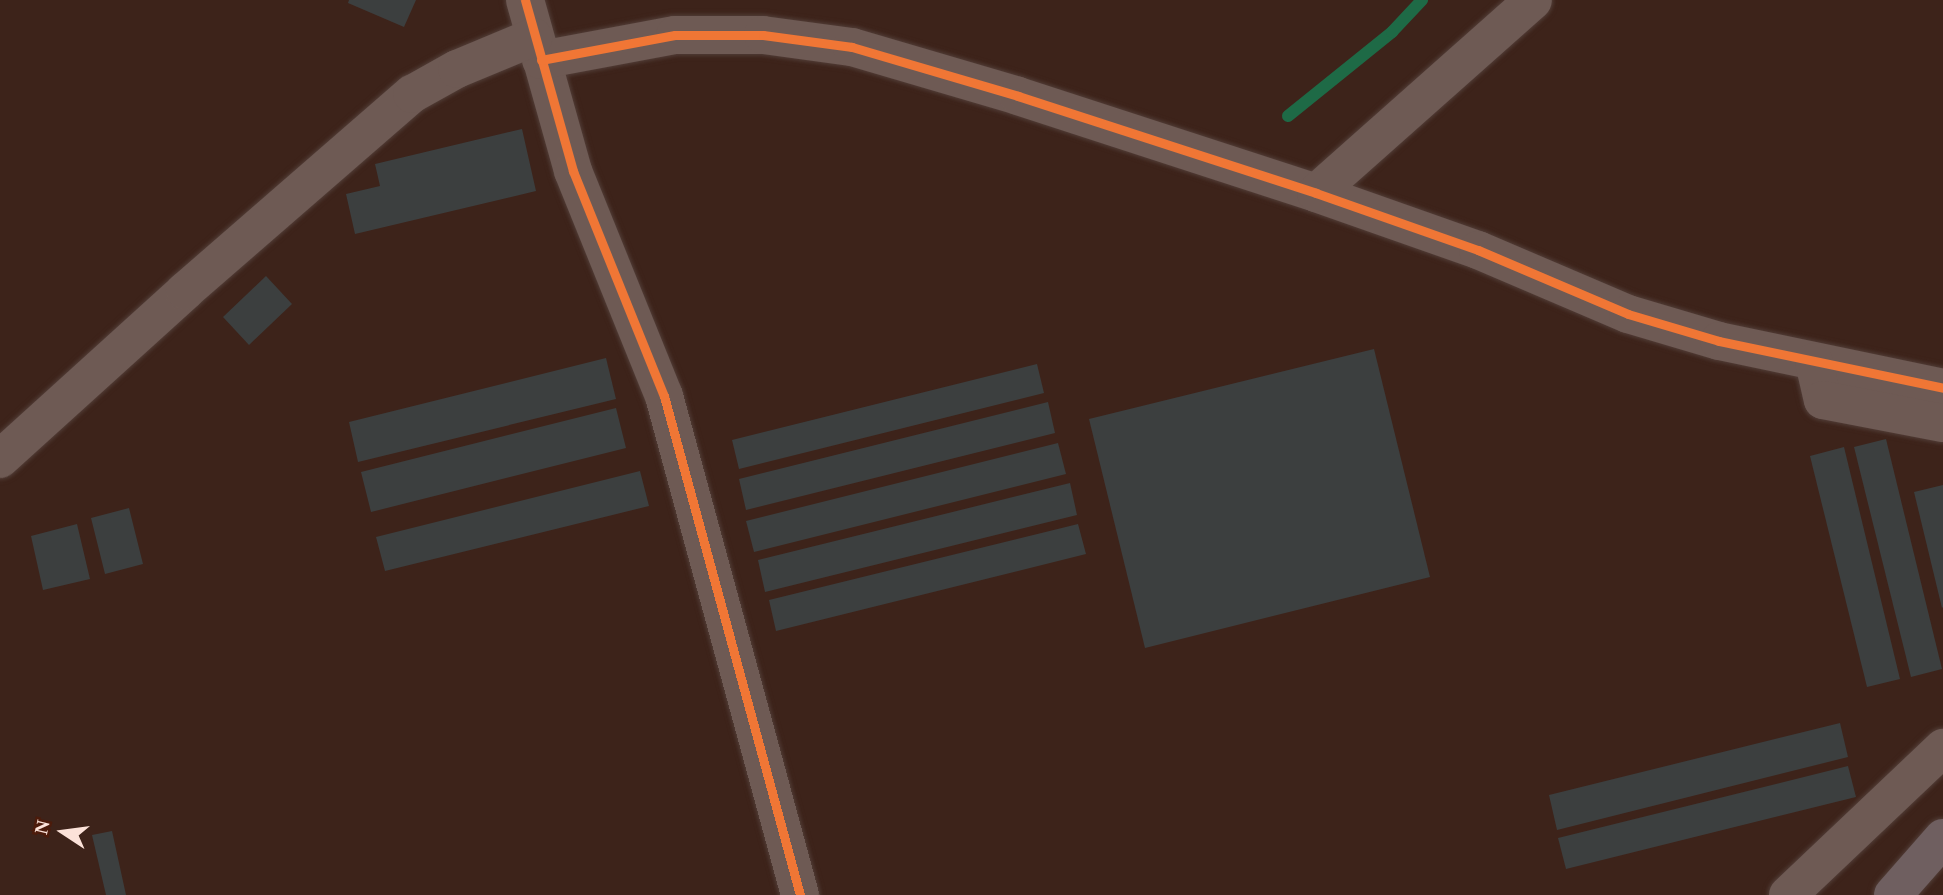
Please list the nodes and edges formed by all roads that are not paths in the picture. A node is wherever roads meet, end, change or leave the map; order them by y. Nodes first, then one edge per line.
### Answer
1 (525, 0) edge
2 (1533, 0) edge
3 (537, 49) junction
4 (1316, 193) junction
5 (1814, 362) junction
6 (1943, 388) edge
7 (1943, 423) edge
8 (0, 458) edge
9 (1943, 748) edge
10 (1943, 838) edge
11 (800, 895) edge
12 (1788, 895) edge
13 (1893, 895) edge

1 - 3 street
2 - 4 street
3 - 4 street
3 - 8 street
3 - 11 street
4 - 5 street
5 - 6 street
5 - 7 street
9 - 12 street
10 - 13 highway

